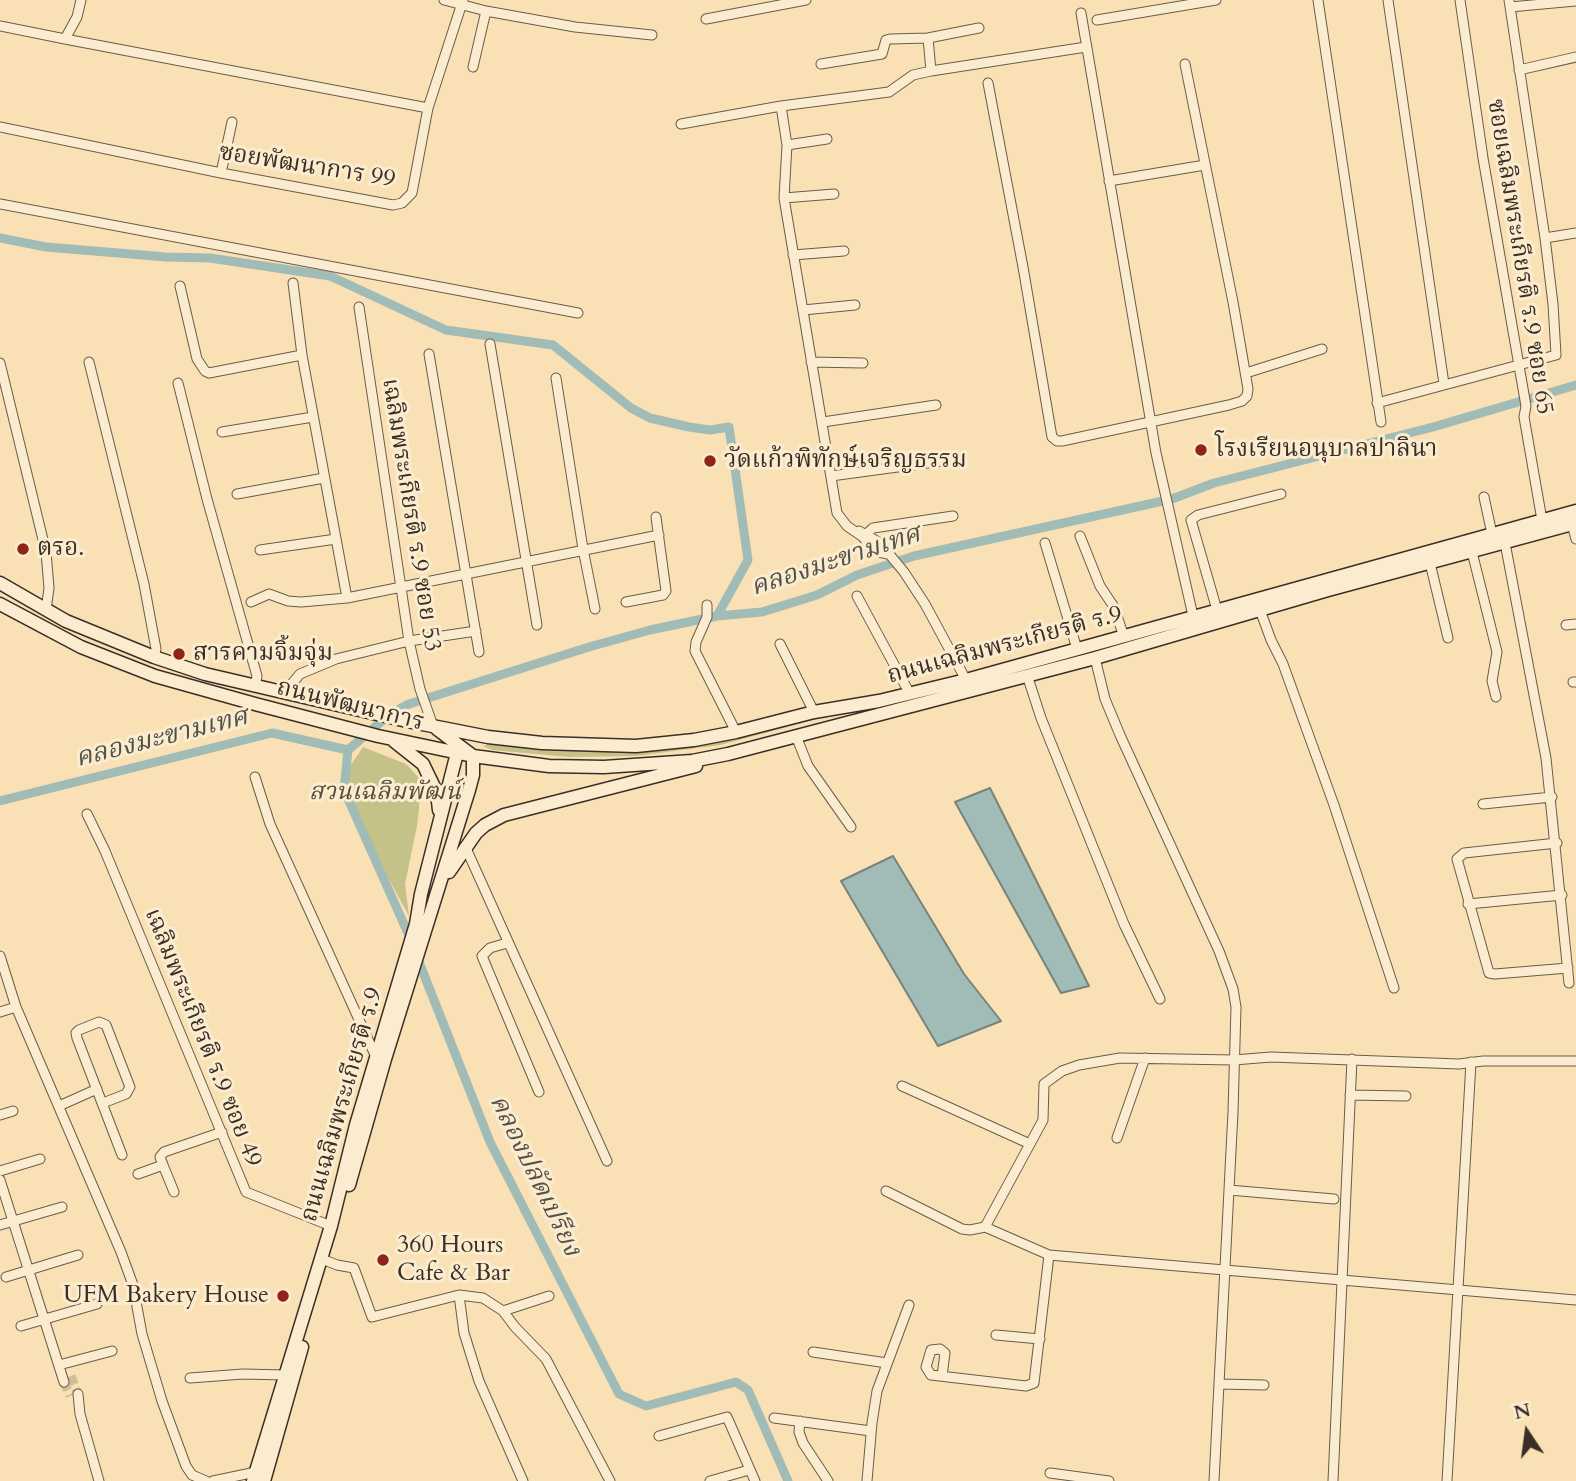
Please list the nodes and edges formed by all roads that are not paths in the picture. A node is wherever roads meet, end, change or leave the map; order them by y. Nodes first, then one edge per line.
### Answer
1 (81, 0) edge
2 (443, 0) edge
3 (806, 0) edge
4 (1216, 0) edge
5 (1318, 0) edge
6 (1388, 0) edge
7 (1460, 0) edge
8 (1576, 1) edge
9 (463, 2) edge
10 (1509, 4) edge
11 (486, 11) junction
12 (1081, 13) dead end
13 (706, 19) dead end
14 (1097, 20) dead end
15 (0, 26) edge
16 (979, 28) dead end
17 (652, 35) dead end
18 (928, 38) junction
19 (65, 39) junction
20 (1086, 47) junction
21 (1576, 57) edge
22 (821, 64) dead end
23 (1185, 64) dead end
24 (473, 66) dead end
25 (1519, 70) junction
26 (931, 71) junction
27 (988, 83) dead end
28 (781, 106) junction
29 (428, 108) junction
30 (232, 122) dead end
31 (681, 124) dead end
32 (0, 127) edge
33 (827, 139) dead end
34 (787, 145) junction
35 (1205, 165) junction
36 (221, 173) junction
37 (1109, 181) junction
38 (834, 194) dead end
39 (784, 198) junction
40 (0, 204) edge
41 (1576, 233) edge
42 (1545, 238) junction
43 (844, 251) dead end
44 (793, 255) junction
45 (293, 283) dead end
46 (180, 286) dead end
47 (855, 305) dead end
48 (359, 307) dead end
49 (803, 310) junction
50 (578, 313) dead end
51 (489, 344) dead end
52 (1322, 349) dead end
53 (429, 354) dead end
54 (302, 355) junction
55 (89, 362) dead end
56 (811, 362) junction
57 (0, 363) edge
58 (863, 363) dead end
59 (1517, 366) junction
60 (1246, 373) junction
61 (556, 378) dead end
62 (178, 383) dead end
63 (1444, 384) junction
64 (1377, 403) junction
65 (936, 405) dead end
66 (313, 417) junction
67 (823, 422) junction
68 (1151, 422) junction
69 (1381, 422) dead end
70 (222, 432) dead end
71 (942, 461) dead end
72 (831, 476) junction
73 (324, 478) junction
74 (237, 494) dead end
75 (1280, 494) dead end
76 (1484, 497) dead end
77 (953, 516) dead end
78 (656, 517) dead end
79 (1573, 518) edge
80 (1542, 520) junction
81 (659, 534) junction
82 (1492, 534) junction
83 (864, 535) junction
84 (1080, 536) dead end
85 (336, 539) junction
86 (1576, 539) edge
87 (1045, 543) dead end
88 (1505, 543) junction
89 (583, 550) junction
90 (260, 551) dead end
91 (1472, 552) junction
92 (525, 562) junction
93 (1430, 563) junction
94 (465, 575) junction
95 (0, 583) edge
96 (400, 587) junction
97 (857, 596) dead end
98 (347, 598) junction
99 (251, 602) dead end
100 (626, 602) dead end
101 (0, 604) edge
102 (707, 605) dead end
103 (595, 609) dead end
104 (46, 610) junction
105 (1217, 610) junction
106 (1260, 610) junction
107 (1193, 617) junction
108 (537, 625) dead end
109 (476, 631) junction
110 (1124, 636) junction
111 (1448, 638) dead end
112 (409, 641) junction
113 (780, 643) dead end
114 (1077, 649) junction
115 (480, 652) dead end
116 (1093, 652) junction
117 (154, 657) junction
118 (1027, 675) junction
119 (966, 680) junction
120 (255, 686) junction
121 (284, 693) junction
122 (910, 694) junction
123 (1496, 697) dead end
124 (814, 712) junction
125 (433, 726) junction
126 (736, 732) junction
127 (796, 736) junction
128 (384, 737) junction
129 (488, 737) junction
130 (465, 752) junction
131 (728, 754) junction
132 (255, 778) dead end
133 (1552, 797) junction
134 (1483, 804) dead end
135 (87, 814) dead end
136 (440, 817) junction
137 (851, 827) dead end
138 (1557, 843) junction
139 (465, 846) junction
140 (440, 887) junction
141 (1562, 895) junction
142 (1468, 904) junction
143 (507, 943) junction
144 (0, 956) edge
145 (1568, 968) junction
146 (406, 977) junction
147 (1569, 983) dead end
148 (1394, 988) dead end
149 (1160, 999) dead end
150 (16, 1007) junction
151 (0, 1012) edge
152 (376, 1057) junction
153 (1145, 1058) junction
154 (1352, 1059) junction
155 (1234, 1060) junction
156 (1576, 1060) edge
157 (1471, 1062) junction
158 (902, 1086) dead end
159 (97, 1089) junction
160 (539, 1092) dead end
161 (1350, 1095) junction
162 (1405, 1096) dead end
163 (103, 1103) junction
164 (59, 1106) junction
165 (13, 1111) dead end
166 (0, 1115) edge
167 (222, 1132) junction
168 (1116, 1138) dead end
169 (1030, 1144) junction
170 (122, 1155) dead end
171 (40, 1158) dead end
172 (607, 1161) dead end
173 (163, 1165) junction
174 (0, 1171) edge
175 (138, 1174) dead end
176 (0, 1180) edge
177 (1229, 1189) junction
178 (886, 1191) dead end
179 (174, 1192) dead end
180 (1334, 1199) dead end
181 (62, 1207) dead end
182 (13, 1221) junction
183 (0, 1225) edge
184 (331, 1226) junction
185 (985, 1227) junction
186 (78, 1255) dead end
187 (1049, 1255) junction
188 (327, 1261) junction
189 (28, 1269) junction
190 (1224, 1270) junction
191 (6, 1277) dead end
192 (1340, 1280) junction
193 (1457, 1290) junction
194 (459, 1295) junction
195 (549, 1296) dead end
196 (1576, 1300) edge
197 (97, 1304) dead end
198 (909, 1305) dead end
199 (503, 1311) junction
200 (44, 1320) junction
201 (21, 1326) dead end
202 (996, 1335) dead end
203 (1041, 1339) junction
204 (112, 1351) dead end
205 (813, 1352) dead end
206 (887, 1363) junction
207 (59, 1367) junction
208 (285, 1375) junction
209 (942, 1376) dead end
210 (190, 1378) dead end
211 (67, 1379) tunnel mouth
212 (1219, 1384) junction
213 (1265, 1385) dead end
214 (74, 1395) tunnel mouth
215 (774, 1418) dead end
216 (800, 1421) junction
217 (871, 1427) junction
218 (659, 1436) dead end
219 (749, 1470) junction
220 (1051, 1473) dead end
221 (257, 1478) edge
222 (99, 1481) edge
223 (206, 1481) edge
224 (213, 1481) edge
225 (523, 1481) edge
226 (610, 1481) edge
227 (710, 1481) edge
228 (755, 1481) edge
229 (828, 1481) edge
230 (867, 1481) edge
231 (1109, 1481) edge
232 (1214, 1481) edge
233 (1333, 1481) edge
234 (1447, 1481) edge

1 - 19 street
2 - 9 street
3 - 13 street
4 - 14 street
5 - 64 street
6 - 63 street
7 - 59 street, ซอยเฉลิมพระเกียรติ ร.9 ซอย 65
8 - 10 street
9 - 11 street
9 - 29 street, ซอยพัฒนาการ 99
10 - 25 street
11 - 17 street
11 - 24 street
12 - 20 street
15 - 19 street
16 - 18 street
18 - 22 street
18 - 26 street
19 - 29 street
20 - 26 street
20 - 37 street
21 - 25 street
23 - 35 street
25 - 42 street
26 - 28 street
27 - 68 street
28 - 31 street
28 - 34 street
29 - 36 street, ซอยพัฒนาการ 99
30 - 36 street
32 - 36 street, ซอยพัฒนาการ 99
33 - 34 street
34 - 39 street
35 - 37 street
35 - 60 street
37 - 68 street
38 - 39 street
39 - 44 street
40 - 50 street
41 - 42 street
42 - 59 street
43 - 44 street
44 - 49 street
45 - 54 street
46 - 54 street
47 - 49 street
48 - 96 street, เฉลิมพระเกียรติ ร.9 ซอย 53
49 - 56 street
51 - 92 street
52 - 60 street
53 - 94 street
54 - 66 street
55 - 117 street
56 - 58 street
56 - 67 street
57 - 104 street
59 - 63 street
59 - 80 street, ซอยเฉลิมพระเกียรติ ร.9 ซอย 65
60 - 68 street
61 - 89 street
62 - 120 street
63 - 64 street
64 - 69 street
65 - 67 street
66 - 70 street
66 - 73 street
67 - 72 street
68 - 107 street
71 - 72 street
72 - 83 street
73 - 74 street
73 - 85 street
75 - 105 street
76 - 82 street
77 - 83 street
78 - 81 street
79 - 80 main road, ถนนเฉลิมพระเกียรติ ร.9
79 - 86 street
79 - 88 main road, ถนนเฉลิมพระเกียรติ ร.9
80 - 82 main road, ถนนเฉลิมพระเกียรติ ร.9
81 - 89 street
81 - 100 street
82 - 105 main road, ถนนเฉลิมพระเกียรติ ร.9
83 - 119 street
84 - 110 street
85 - 90 street
85 - 98 street
87 - 114 street
88 - 91 main road, ถนนเฉลิมพระเกียรติ ร.9
88 - 133 street
89 - 92 street
89 - 103 street
91 - 93 main road, ถนนเฉลิมพระเกียรติ ร.9
91 - 123 street
92 - 94 street
92 - 108 street
93 - 106 main road, ถนนเฉลิมพระเกียรติ ร.9
93 - 111 street
94 - 96 street
94 - 109 street
95 - 104 main road, ถนนพัฒนาการ
96 - 98 street
96 - 112 street, เฉลิมพระเกียรติ ร.9 ซอย 53
97 - 122 street
98 - 99 street
101 - 128 main road, ถนนพัฒนาการ
102 - 126 street
104 - 117 main road, ถนนพัฒนาการ
105 - 107 main road, ถนนเฉลิมพระเกียรติ ร.9
106 - 116 main road, ถนนเฉลิมพระเกียรติ ร.9
106 - 148 street
107 - 110 main road, ถนนเฉลิมพระเกียรติ ร.9
109 - 112 street
109 - 115 street
110 - 116 main road, ถนนเฉลิมพระเกียรติ ร.9
112 - 121 street
112 - 125 street, เฉลิมพระเกียรติ ร.9 ซอย 53
113 - 124 street
114 - 116 main road, ถนนเฉลิมพระเกียรติ ร.9
114 - 119 main road, ถนนเฉลิมพระเกียรติ ร.9
116 - 118 main road, ถนนเฉลิมพระเกียรติ ร.9
116 - 155 street
117 - 120 main road, ถนนพัฒนาการ
118 - 127 main road, ถนนเฉลิมพระเกียรติ ร.9
118 - 149 street
119 - 122 main road, ถนนเฉลิมพระเกียรติ ร.9
120 - 121 main road, ถนนพัฒนาการ
121 - 125 main road, ถนนพัฒนาการ
122 - 124 main road, ถนนเฉลิมพระเกียรติ ร.9
124 - 126 main road, ถนนเฉลิมพระเกียรติ ร.9
125 - 129 main road, ถนนเฉลิมพระเกียรติ ร.9
125 - 130 main road
126 - 129 main road, ถนนเฉลิมพระเกียรติ ร.9
127 - 131 main road, ถนนเฉลิมพระเกียรติ ร.9
127 - 137 street
128 - 130 main road, ถนนพัฒนาการ
128 - 136 main road
129 - 130 main road
130 - 131 main road, ถนนเฉลิมพระเกียรติ ร.9
130 - 136 main road, ถนนเฉลิมพระเกียรติ ร.9
130 - 140 main road, ถนนเฉลิมพระเกียรติ ร.9
131 - 139 main road
132 - 152 street
133 - 134 street
133 - 138 street
135 - 167 street, เฉลิมพระเกียรติ ร.9 ซอย 49
136 - 146 main road, ถนนเฉลิมพระเกียรติ ร.9
138 - 141 street
138 - 142 street
139 - 140 main road
139 - 143 street
140 - 146 main road, ถนนเฉลิมพระเกียรติ ร.9
141 - 142 street
141 - 145 street
142 - 145 street
143 - 160 street
143 - 172 street
144 - 150 street
145 - 147 street
146 - 152 main road, ถนนเฉลิมพระเกียรติ ร.9
146 - 188 main road, ถนนเฉลิมพระเกียรติ ร.9
150 - 151 street
150 - 164 street
152 - 184 main road, ถนนเฉลิมพระเกียรติ ร.9
153 - 155 street
153 - 168 street
153 - 169 street
154 - 155 street
154 - 157 street
154 - 161 street
155 - 177 street
156 - 157 street
157 - 193 street
158 - 169 street
159 - 163 street
159 - 163 street
159 - 164 street
161 - 162 street
161 - 192 street
163 - 170 street
164 - 223 street
165 - 166 street
167 - 173 street
167 - 184 street, เฉลิมพระเกียรติ ร.9 ซอย 49
169 - 185 street
171 - 174 street
173 - 175 street
173 - 179 street
176 - 182 street
177 - 180 street
177 - 190 street
178 - 185 street
181 - 182 street
182 - 183 street
182 - 189 street
184 - 208 main road, ถนนเฉลิมพระเกียรติ ร.9
185 - 187 street
186 - 189 street
187 - 190 street
187 - 203 street
188 - 194 street
188 - 221 main road, ถนนเฉลิมพระเกียรติ ร.9
189 - 191 street
189 - 200 street
190 - 192 street
190 - 212 street
192 - 193 street
192 - 233 street
193 - 196 street
193 - 234 street
194 - 199 street
194 - 225 street
195 - 199 street
197 - 200 street
198 - 206 street
199 - 226 street
200 - 201 street
200 - 207 street
202 - 203 street
203 - 209 street
204 - 207 street
205 - 206 street
206 - 217 street
207 - 211 street
208 - 210 street
208 - 221 main road, ถนนเฉลิมพระเกียรติ ร.9
212 - 213 street
212 - 232 street
214 - 222 street
215 - 216 street
216 - 217 street
216 - 229 street
217 - 230 street
218 - 219 street
219 - 227 street
219 - 228 street
220 - 231 street
221 - 224 street

